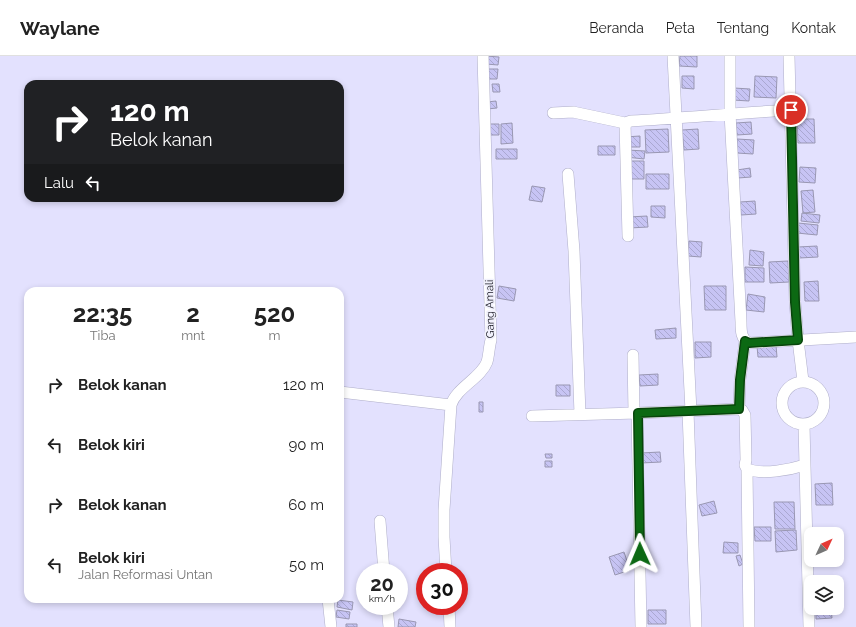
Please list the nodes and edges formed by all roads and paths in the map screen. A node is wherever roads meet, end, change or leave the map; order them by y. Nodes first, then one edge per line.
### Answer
1 (483, 56) edge
2 (673, 56) edge
3 (730, 56) edge
4 (789, 56) edge
5 (791, 110) junction
6 (553, 113) dead end
7 (730, 113) junction
8 (677, 118) junction
9 (625, 123) junction
10 (568, 174) dead end
11 (628, 236) dead end
12 (856, 337) edge
13 (798, 340) junction
14 (745, 341) junction
15 (633, 355) dead end
16 (803, 382) junction
17 (344, 392) edge
18 (451, 405) junction
19 (739, 409) junction
20 (690, 411) junction
21 (636, 413) junction
22 (580, 414) junction
23 (532, 416) dead end
24 (804, 425) junction
25 (805, 465) junction
26 (747, 469) junction
27 (380, 521) dead end
28 (383, 563) edge
29 (445, 563) edge
30 (328, 603) edge
31 (388, 615) edge
32 (449, 615) edge
33 (331, 627) edge
34 (389, 627) edge
35 (450, 627) edge
36 (642, 627) edge
37 (696, 627) edge
38 (749, 627) edge
39 (809, 627) edge

1 - 18 street, Gang Amali
2 - 8 street
3 - 7 street
4 - 5 street
5 - 7 street
5 - 13 street
6 - 9 street
7 - 8 street
7 - 14 street
8 - 9 street
8 - 20 street
9 - 11 street
10 - 22 street
12 - 13 street
13 - 14 street
13 - 16 street
14 - 19 street
15 - 21 street
16 - 24 street
16 - 24 street
17 - 18 street
18 - 29 street
19 - 20 street
19 - 26 street
20 - 21 street
20 - 37 street
21 - 22 street
21 - 36 street
22 - 23 street
24 - 25 street
25 - 26 street
25 - 39 street
26 - 38 street
27 - 28 street
30 - 33 street
31 - 34 street
32 - 35 street

